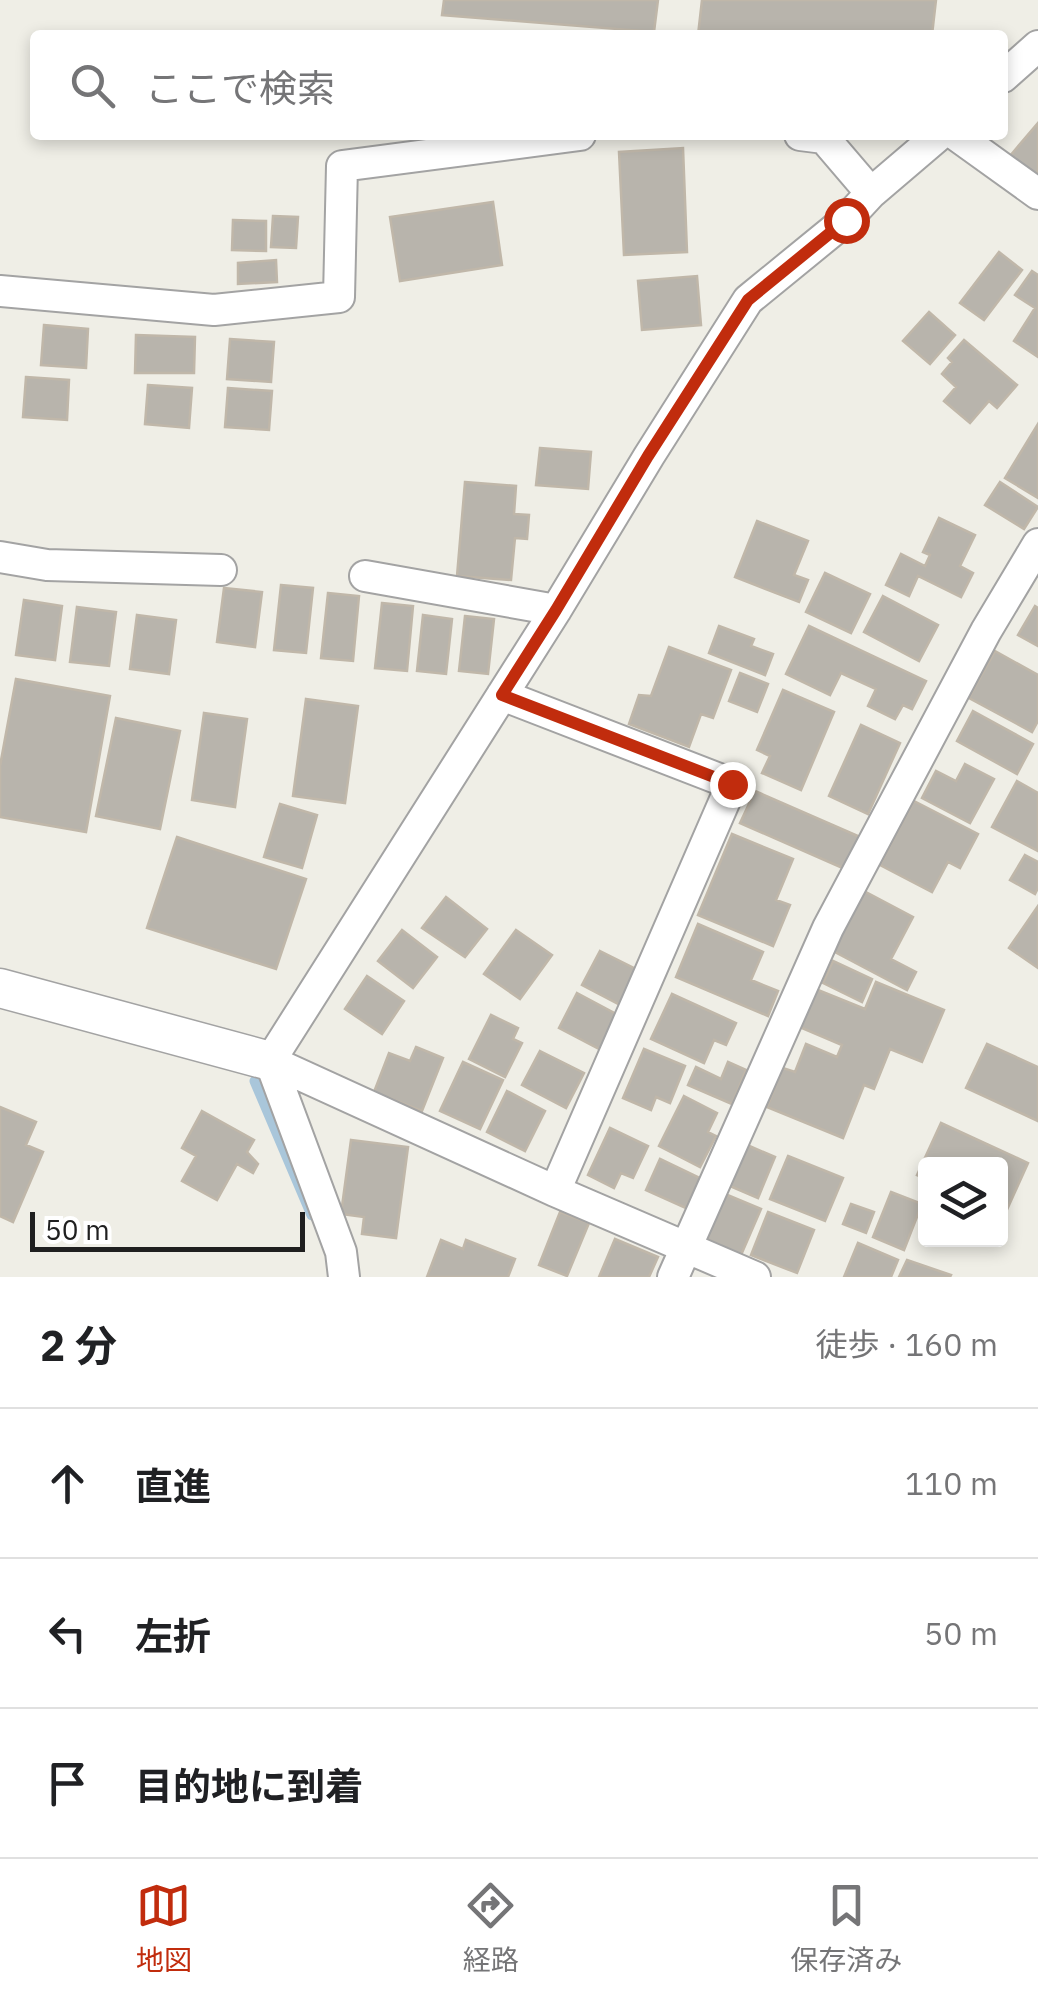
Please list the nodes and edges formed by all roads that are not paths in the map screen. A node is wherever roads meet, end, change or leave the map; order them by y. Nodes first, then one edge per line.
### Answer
1 (1038, 46) edge
2 (1008, 73) edge
3 (542, 140) edge
4 (826, 140) edge
5 (933, 140) edge
6 (963, 140) edge
7 (871, 193) junction
8 (1038, 194) edge
9 (0, 291) edge
10 (1038, 544) edge
11 (0, 557) edge
12 (221, 570) dead end
13 (365, 576) dead end
14 (556, 610) junction
15 (502, 695) junction
16 (0, 988) edge
17 (270, 1062) junction
18 (555, 1191) junction
19 (688, 1248) junction
20 (344, 1277) edge
21 (673, 1277) edge
22 (755, 1277) edge

1 - 2 street
3 - 9 street
4 - 7 street
5 - 7 street
6 - 8 street
7 - 14 street
10 - 19 street
11 - 12 street
13 - 14 street
14 - 15 street
15 - 17 street
15 - 18 street
16 - 17 street
17 - 18 street
17 - 20 street
18 - 19 street
19 - 21 street
19 - 22 street

